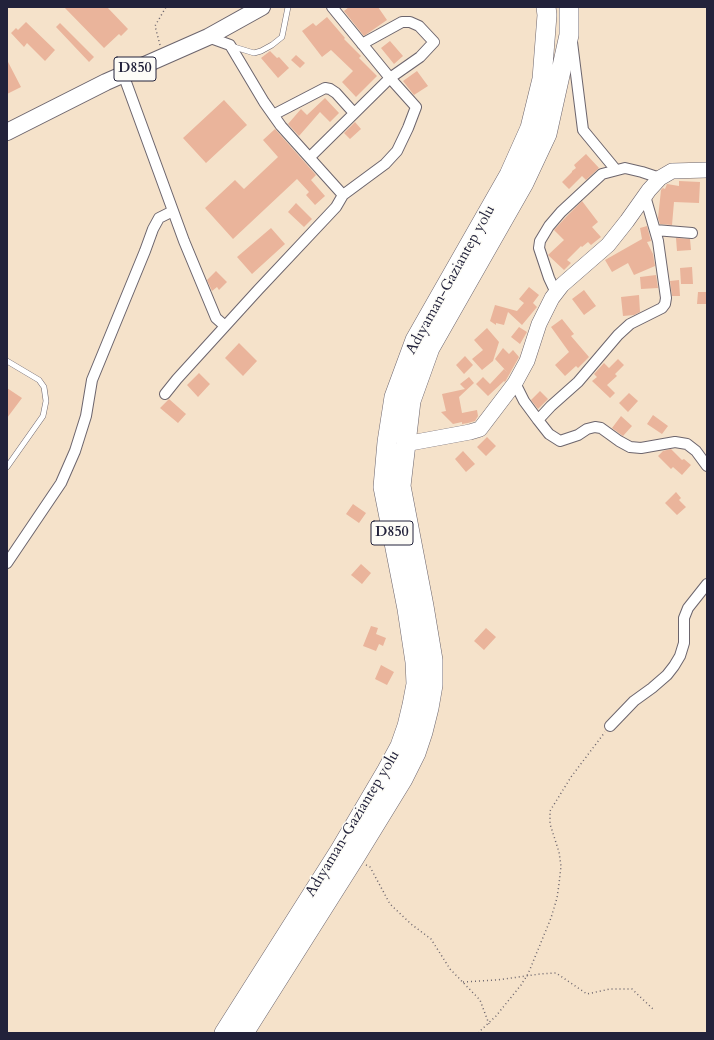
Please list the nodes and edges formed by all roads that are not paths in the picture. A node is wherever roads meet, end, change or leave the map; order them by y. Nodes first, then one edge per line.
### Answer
1 (262, 7) edge
2 (288, 7) edge
3 (332, 7) edge
4 (546, 7) edge
5 (569, 15) edge
6 (208, 38) junction
7 (362, 44) junction
8 (230, 45) junction
9 (123, 74) junction
10 (390, 78) junction
11 (354, 113) junction
12 (273, 115) junction
13 (7, 132) edge
14 (310, 157) junction
15 (616, 170) junction
16 (707, 170) edge
17 (660, 178) junction
18 (343, 195) junction
19 (645, 196) junction
20 (172, 211) junction
21 (655, 230) junction
22 (692, 232) dead end
23 (556, 293) junction
24 (225, 326) junction
25 (7, 361) edge
26 (515, 384) junction
27 (165, 394) dead end
28 (538, 420) junction
29 (405, 444) junction
30 (7, 466) edge
31 (707, 466) edge
32 (7, 563) edge
33 (707, 584) edge
34 (610, 726) road end
35 (224, 1033) edge
36 (244, 1033) edge

1 - 6 main road, D850
2 - 8 lane
3 - 7 street
4 - 35 highway, Adıyaman-Gaziantep yolu / D850
5 - 15 street
5 - 29 highway, Adıyaman-Gaziantep yolu / D850
6 - 8 street
6 - 9 main road, D850
7 - 10 street
7 - 10 street
8 - 12 street
9 - 13 main road, D850
9 - 20 street
10 - 11 street
10 - 18 street
11 - 12 street
11 - 14 street
12 - 14 street
14 - 18 street
15 - 17 street
15 - 23 street
16 - 17 street
17 - 19 street
18 - 24 street
19 - 21 street
19 - 23 street
20 - 24 street
20 - 32 street
21 - 22 street
21 - 28 street
23 - 26 street
24 - 27 street
25 - 30 lane
26 - 28 street
26 - 29 street
28 - 31 street
29 - 36 highway, Adıyaman-Gaziantep yolu / D850
33 - 34 street

